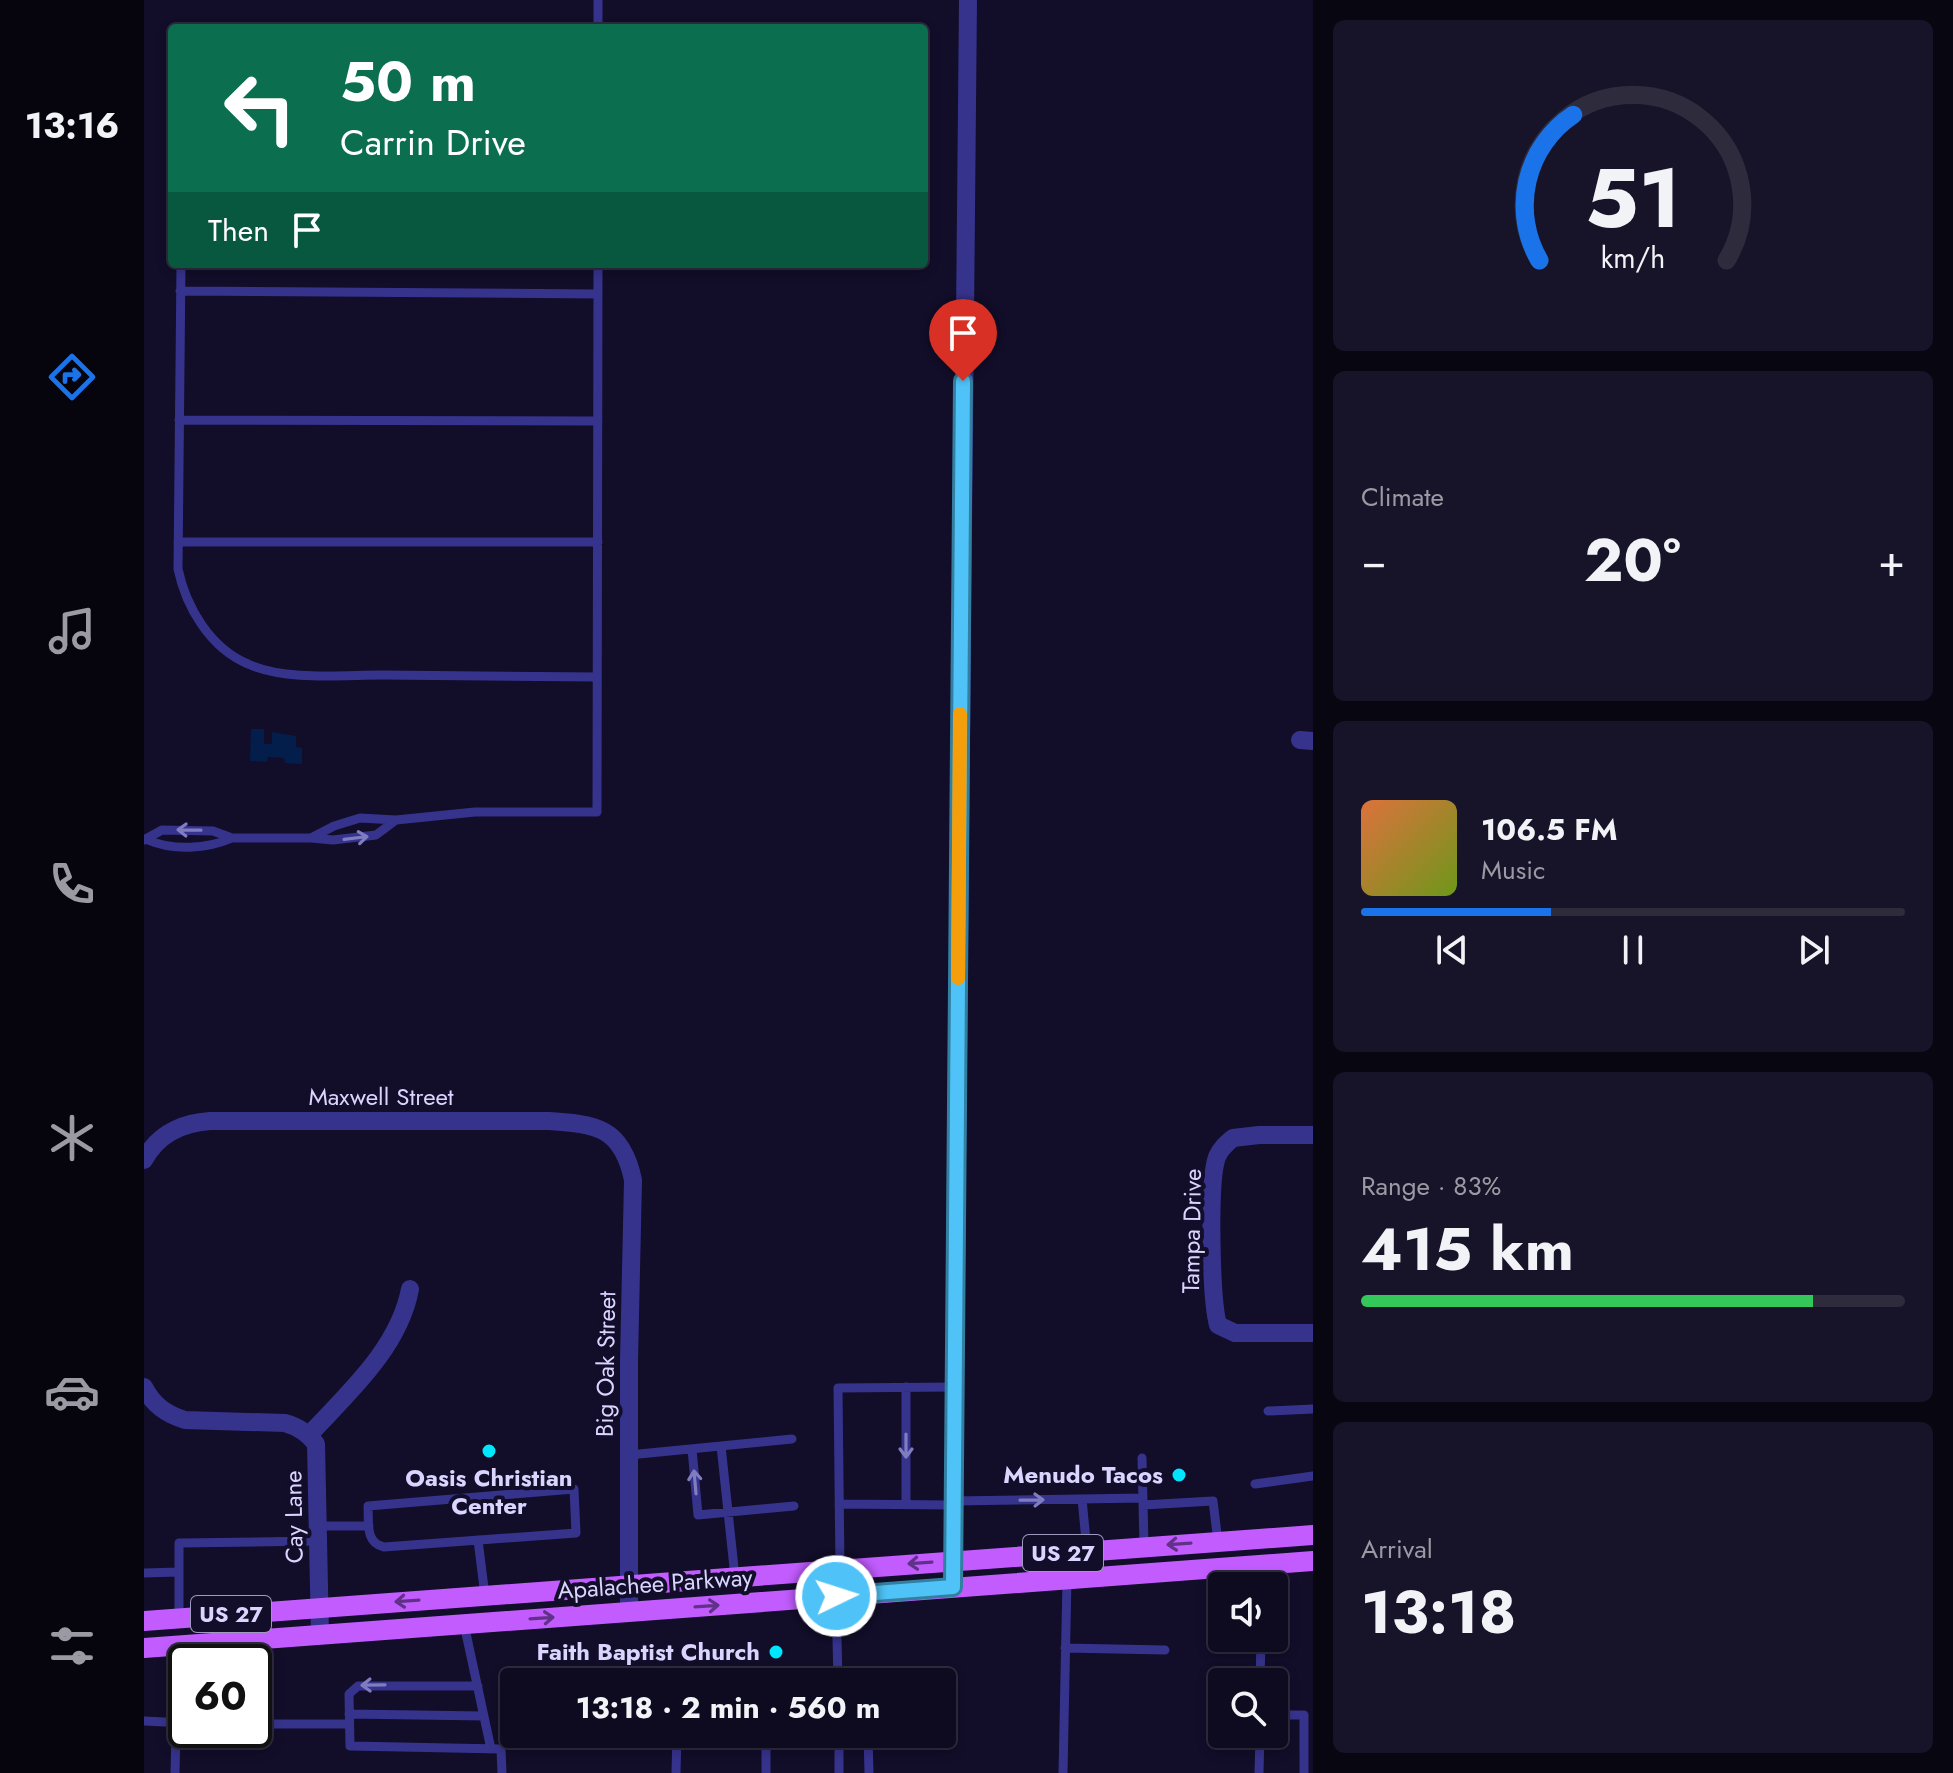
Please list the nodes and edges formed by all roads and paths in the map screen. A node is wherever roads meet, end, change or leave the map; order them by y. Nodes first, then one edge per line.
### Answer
1 (598, 0) edge
2 (968, 0) edge
3 (598, 24) edge
4 (181, 268) edge
5 (598, 268) edge
6 (180, 291) junction
7 (598, 294) junction
8 (179, 420) junction
9 (598, 421) junction
10 (178, 542) junction
11 (598, 542) junction
12 (597, 677) junction
13 (396, 820) junction
14 (232, 838) junction
15 (311, 838) junction
16 (146, 840) edge
17 (602, 1129) joint
18 (1313, 1135) edge
19 (144, 1160) edge
20 (410, 1289) dead end
21 (1313, 1333) edge
22 (144, 1387) edge
23 (906, 1387) junction
24 (955, 1387) junction
25 (1313, 1409) edge
26 (1268, 1411) dead end
27 (309, 1435) junction
28 (792, 1439) dead end
29 (721, 1446) junction
30 (692, 1449) junction
31 (629, 1455) junction
32 (1142, 1458) dead end
33 (1313, 1476) edge
34 (1255, 1484) dead end
35 (1082, 1499) junction
36 (1143, 1502) junction
37 (954, 1503) junction
38 (839, 1504) junction
39 (906, 1504) junction
40 (794, 1506) dead end
41 (728, 1512) junction
42 (369, 1526) junction
43 (318, 1533) junction
44 (1313, 1535) edge
45 (478, 1540) junction
46 (1218, 1542) junction
47 (1144, 1547) junction
48 (1087, 1551) junction
49 (953, 1560) junction
50 (1313, 1561) edge
51 (840, 1569) junction
52 (179, 1572) junction
53 (1262, 1572) edge
54 (144, 1573) edge
55 (1208, 1574) edge
56 (735, 1577) junction
57 (1067, 1579) junction
58 (629, 1585) junction
59 (953, 1587) junction
60 (485, 1596) junction
61 (836, 1596) junction
62 (319, 1607) junction
63 (629, 1611) junction
64 (179, 1618) junction
65 (144, 1621) edge
66 (464, 1624) junction
67 (320, 1635) junction
68 (204, 1644) edge
69 (168, 1647) edge
70 (144, 1648) edge
71 (1065, 1648) junction
72 (1165, 1650) dead end
73 (838, 1668) edge
74 (478, 1686) junction
75 (1288, 1715) edge
76 (484, 1716) junction
77 (349, 1719) junction
78 (144, 1721) edge
79 (168, 1722) edge
80 (272, 1723) edge
81 (178, 1748) edge
82 (677, 1748) edge
83 (766, 1748) edge
84 (839, 1748) edge
85 (868, 1748) edge
86 (1260, 1748) edge
87 (491, 1749) junction
88 (175, 1773) edge
89 (502, 1773) edge
90 (676, 1773) edge
91 (766, 1773) edge
92 (839, 1773) edge
93 (869, 1773) edge
94 (1063, 1773) edge
95 (1259, 1773) edge
96 (1304, 1773) edge

1 - 3 lane
2 - 24 street
4 - 6 lane
5 - 7 lane
6 - 7 lane
6 - 8 lane
7 - 9 lane
8 - 9 lane
8 - 10 lane
9 - 11 lane
10 - 11 lane
10 - 12 lane
11 - 12 lane
12 - 13 lane
13 - 15 lane
15 -> 13 lane
14 - 15 lane
14 - 16 lane
14 -> 16 lane
17 - 19 street, Maxwell Street
17 - 31 street, Big Oak Street
18 - 21 street, Tampa Drive
20 - 27 street, Cay Lane
22 - 27 street
23 - 24 lane
23 - 38 lane
23 -> 39 lane
24 - 37 street
25 - 26 lane
27 - 43 street, Cay Lane
28 - 29 lane
29 - 30 lane
29 - 41 lane
30 - 31 lane
41 -> 30 lane
31 - 58 street, Big Oak Street
32 - 36 lane
33 - 34 lane
35 - 36 lane
37 -> 35 lane
35 - 48 lane
36 - 46 lane
36 - 47 lane
37 - 39 lane
37 - 49 street
38 - 39 lane
38 - 51 lane
40 - 41 lane
41 - 56 lane
42 - 43 lane
42 - 45 lane
42 - 45 lane
43 - 52 lane
43 - 62 street, Cay Lane
44 - 46 main road, Apalachee Parkway / US 27
45 - 60 lane
46 -> 47 main road, Apalachee Parkway / US 27
47 - 48 main road, Apalachee Parkway / US 27
48 - 49 main road, Apalachee Parkway / US 27
49 -> 51 main road, Apalachee Parkway / US 27
49 - 59 street
50 - 53 main road, Apalachee Parkway / US 27
51 - 56 main road, Apalachee Parkway / US 27
52 - 54 lane
52 - 64 lane
55 - 57 main road, Apalachee Parkway / US 27
56 - 58 main road, Apalachee Parkway / US 27
57 - 59 main road, Apalachee Parkway / US 27
57 - 71 lane
58 - 60 main road, Apalachee Parkway / US 27
58 - 63 street, Big Oak Street
59 - 61 main road, Apalachee Parkway / US 27
60 -> 62 main road, Apalachee Parkway / US 27
63 -> 61 main road, Apalachee Parkway / US 27
61 - 73 lane
62 - 64 main road, Apalachee Parkway / US 27
62 - 67 street, Cay Lane
66 -> 63 main road, Apalachee Parkway / US 27
64 - 65 main road, Apalachee Parkway / US 27
66 - 67 main road, Apalachee Parkway / US 27
66 - 74 lane
67 - 68 main road, Apalachee Parkway / US 27
69 - 70 main road, Apalachee Parkway / US 27
71 - 72 lane
71 - 94 lane
74 - 76 lane
74 -> 77 lane
75 - 96 lane
76 - 77 lane
76 - 87 lane
77 - 80 lane
77 - 87 lane
78 - 79 lane
81 - 88 lane
82 - 90 lane
83 - 91 lane
84 - 92 lane
85 - 93 lane
86 - 95 lane
87 - 89 lane

